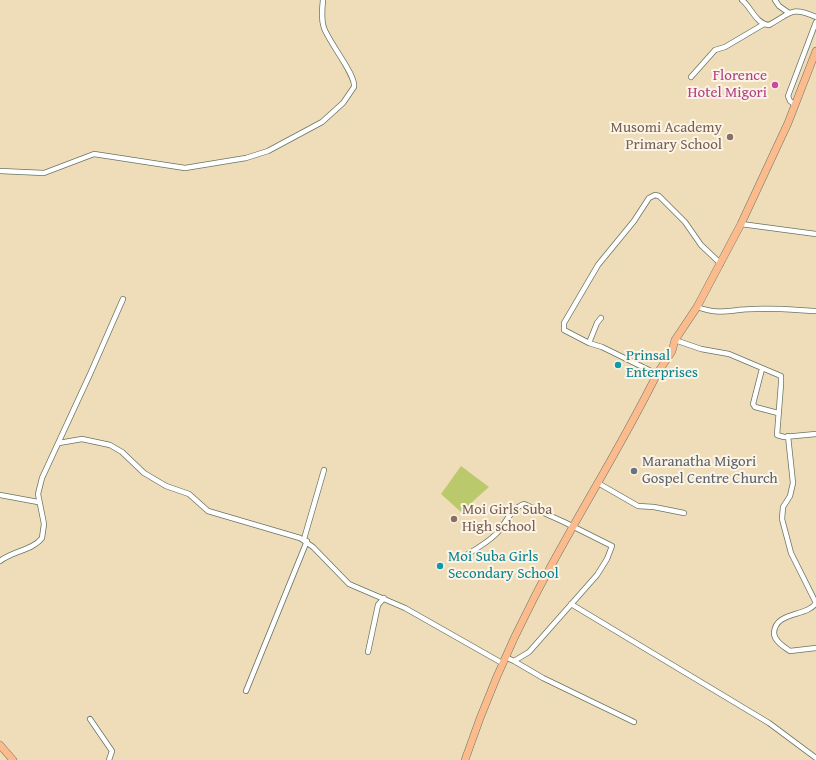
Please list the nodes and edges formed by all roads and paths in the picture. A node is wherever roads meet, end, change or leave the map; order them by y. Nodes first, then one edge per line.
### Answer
1 (323, 0) edge
2 (742, 0) edge
3 (775, 0) edge
4 (789, 13) junction
5 (816, 17) edge
6 (816, 22) edge
7 (764, 24) junction
8 (816, 51) edge
9 (692, 77) dead end
10 (795, 105) junction
11 (0, 171) edge
12 (741, 224) junction
13 (816, 234) edge
14 (721, 264) junction
15 (123, 299) dead end
16 (697, 307) junction
17 (816, 311) edge
18 (601, 318) dead end
19 (675, 340) junction
20 (589, 343) junction
21 (762, 369) junction
22 (657, 374) junction
23 (778, 413) junction
24 (816, 434) edge
25 (788, 436) junction
26 (59, 443) junction
27 (324, 470) dead end
28 (598, 483) junction
29 (0, 495) edge
30 (38, 502) junction
31 (684, 513) dead end
32 (574, 526) junction
33 (305, 540) junction
34 (468, 554) dead end
35 (1, 557) edge
36 (384, 598) junction
37 (571, 604) junction
38 (816, 648) edge
39 (368, 652) dead end
40 (504, 660) junction
41 (514, 661) junction
42 (246, 691) dead end
43 (90, 718) dead end
44 (634, 722) dead end
45 (0, 745) edge
46 (816, 758) edge
47 (12, 760) edge
48 (109, 760) edge
49 (466, 760) edge

1 - 11 street
2 - 7 street
3 - 4 street
4 - 5 street
4 - 7 street
6 - 10 street
7 - 9 street
8 - 10 highway
10 - 12 highway
12 - 13 street
12 - 14 highway
14 - 16 highway
14 - 20 street
15 - 26 street
16 - 17 street
16 - 19 highway
18 - 20 street
19 - 21 street
19 - 22 highway
20 - 22 street
21 - 23 street
21 - 23 street
22 - 28 highway
23 - 25 street
24 - 25 street
25 - 38 street
26 - 30 street
26 - 33 street
27 - 33 street
28 - 31 street
28 - 32 highway
29 - 30 street
30 - 35 street
32 - 34 street
32 - 37 street
32 - 40 highway
33 - 36 street
33 - 42 street
36 - 39 street
36 - 40 street
37 - 41 street
37 - 46 street
40 - 41 street
40 - 49 highway
41 - 44 street
43 - 48 street
45 - 47 highway

